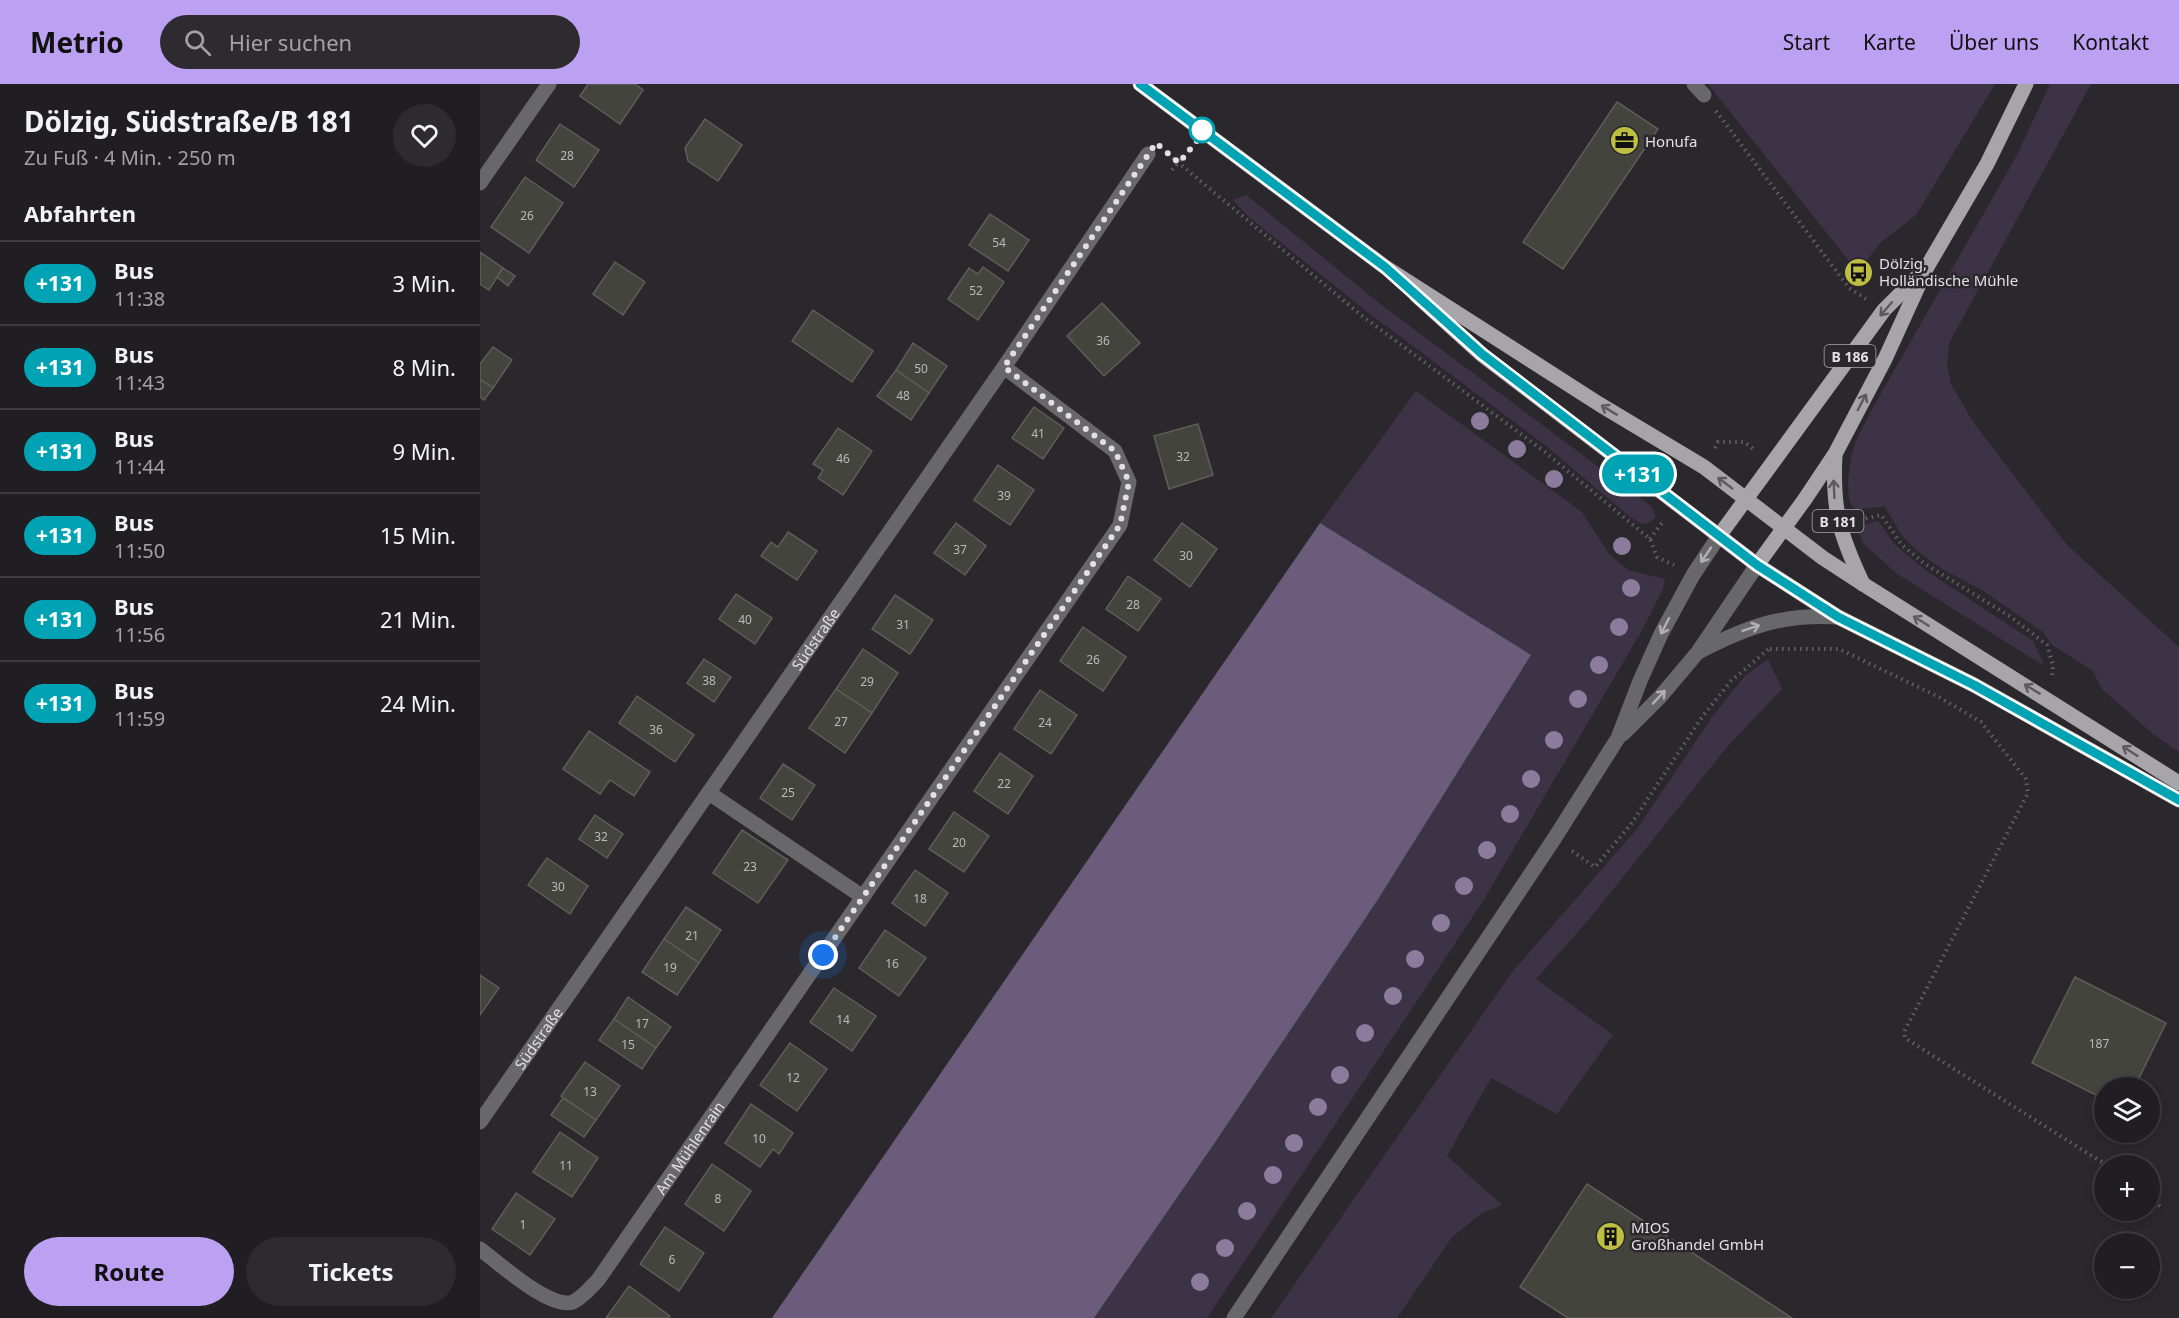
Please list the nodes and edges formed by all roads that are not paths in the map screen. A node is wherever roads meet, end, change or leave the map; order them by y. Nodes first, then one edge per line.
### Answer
1 (549, 84) edge
2 (1140, 84) edge
3 (2026, 84) edge
4 (1148, 154) road end
5 (480, 183) edge
6 (1385, 267) junction
7 (1927, 267) junction
8 (1004, 367) junction
9 (1835, 454) junction
10 (1746, 499) junction
11 (1784, 529) junction
12 (1719, 536) junction
13 (1757, 565) junction
14 (1863, 584) junction
15 (1838, 617) junction
16 (1698, 652) junction
17 (1618, 738) junction
18 (2179, 783) edge
19 (709, 793) junction
20 (2179, 800) edge
21 (863, 897) junction
22 (480, 1122) edge
23 (480, 1249) edge
24 (1234, 1318) edge

1 - 5 street
2 - 6 main road, B 181
3 - 7 main road, B 186
4 - 8 street, Südstraße
10 -> 6 main road, B 181
6 - 12 main road, B 181
9 -> 7 main road, B 186
7 -> 10 main road, B 186
8 - 19 street, Südstraße
8 - 21 street, Am Mühlenrain
9 - 11 main road, B 186
14 -> 9 main road, B 181
10 - 11 main road, B 181
10 - 12 main road, B 186
11 - 13 main road, B 186
11 - 14 main road, B 181
12 - 13 main road, B 181
12 -> 17 street, B 186
13 - 15 main road, B 181
13 - 16 street, B 186
18 -> 14 main road, B 181
16 -> 15 street, B 186
15 - 20 main road, B 181
17 -> 16 street, B 186
17 - 24 street, B 186
19 - 21 street
19 - 22 street, Südstraße
21 - 23 street, Am Mühlenrain

